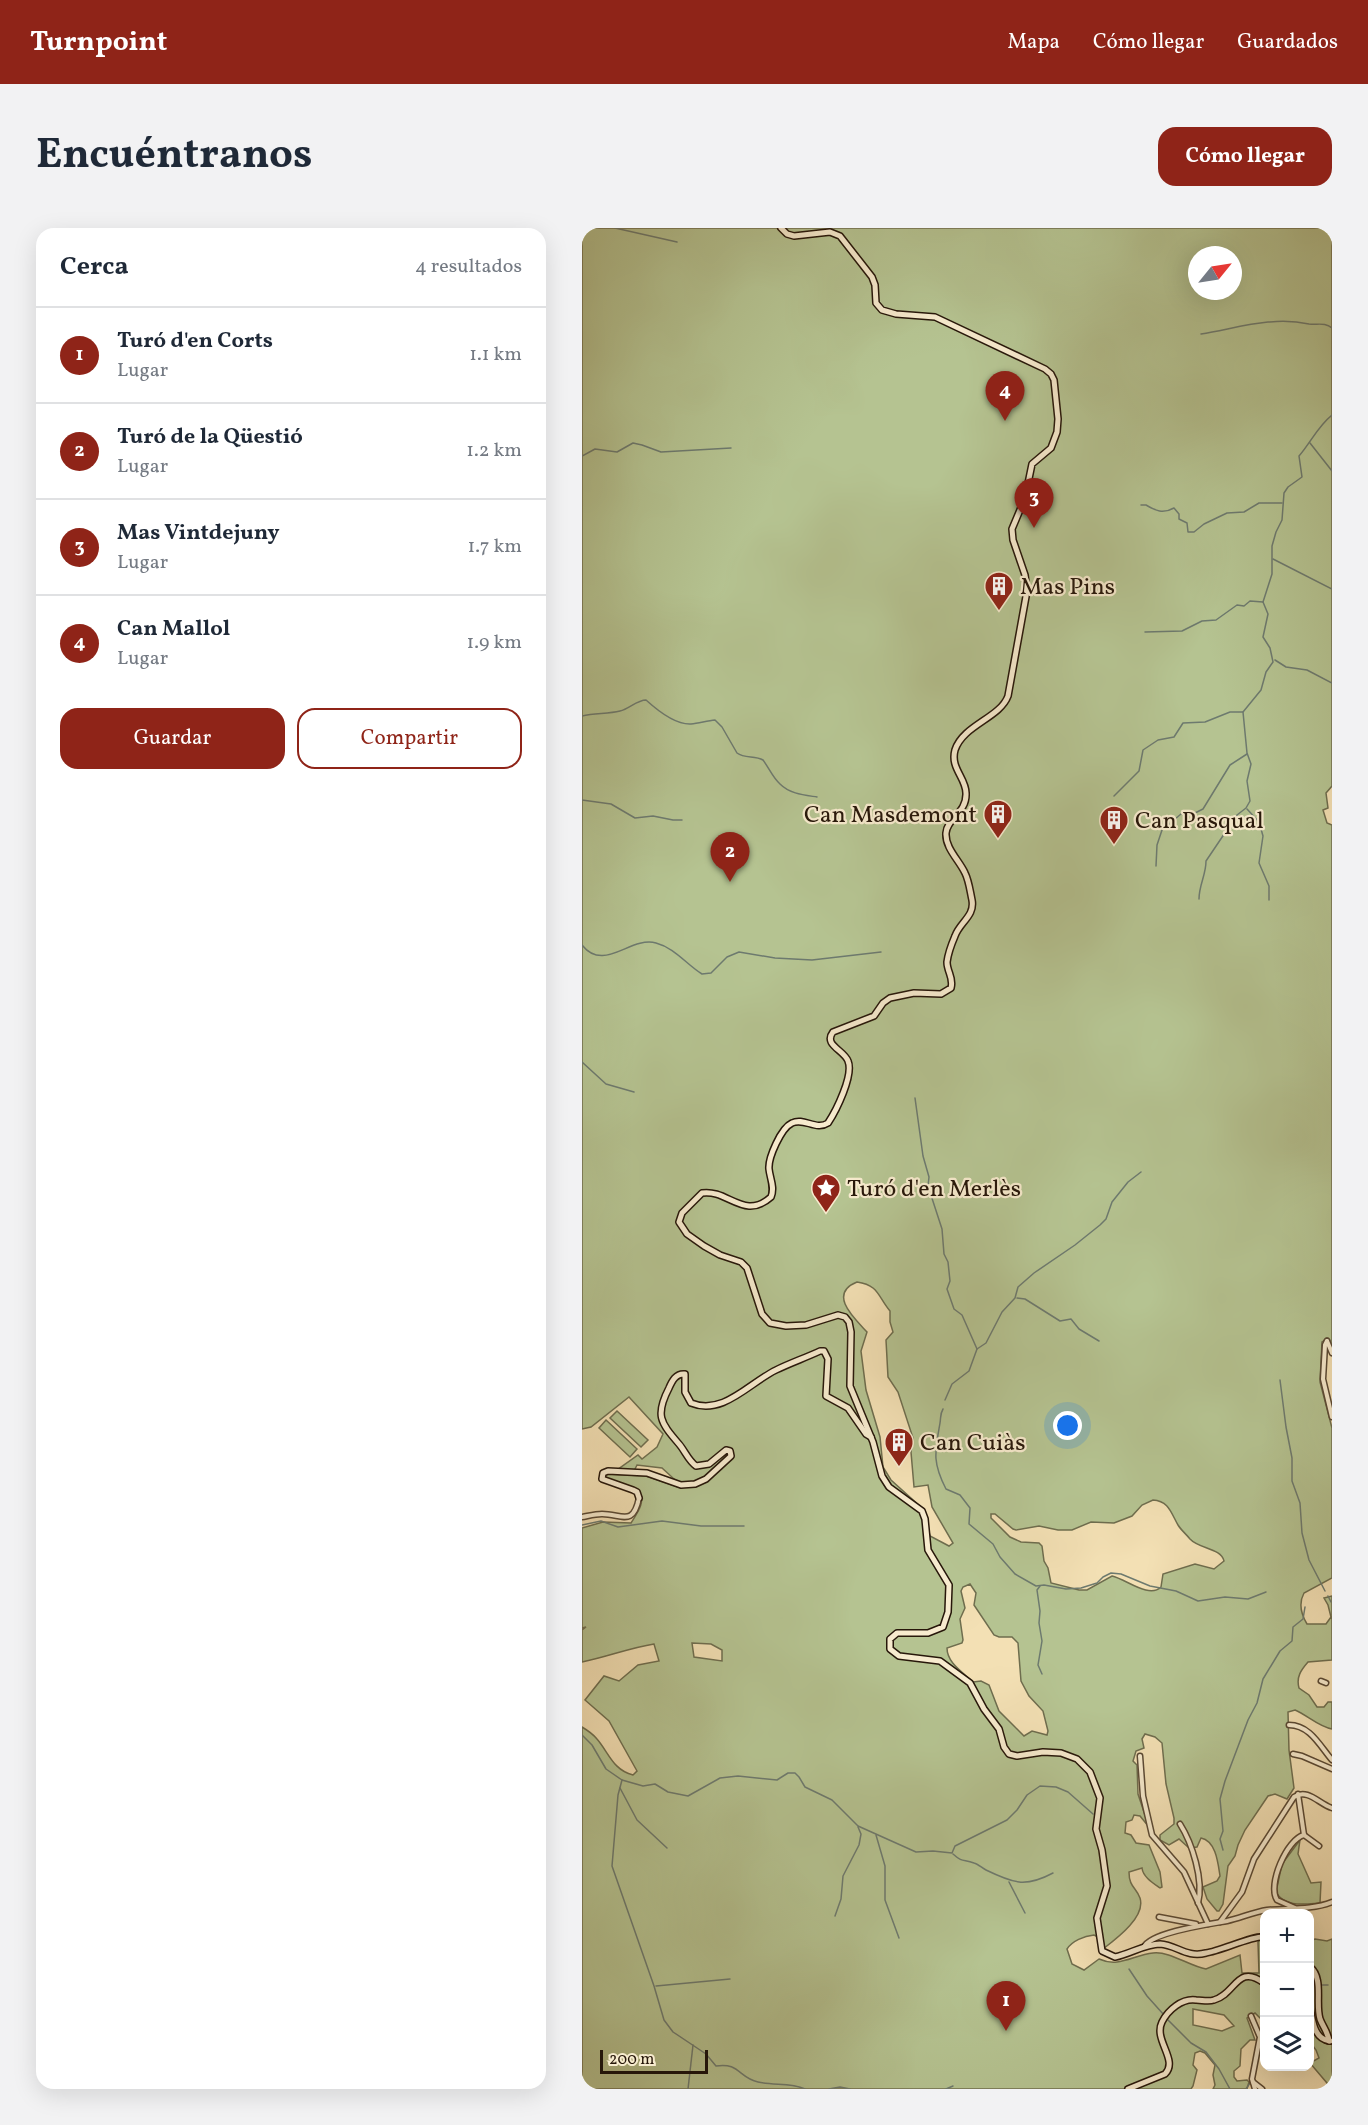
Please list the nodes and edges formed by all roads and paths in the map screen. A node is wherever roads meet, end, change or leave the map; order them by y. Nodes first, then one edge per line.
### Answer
1 (781, 228) edge
2 (1332, 1353) edge
3 (1332, 1417) edge
4 (871, 1437) junction
5 (639, 1498) joint
6 (582, 1517) edge
7 (1321, 1681) dead end
8 (1326, 1683) dead end
9 (1289, 1725) dead end
10 (1293, 1754) dead end
11 (1140, 1756) dead end
12 (1332, 1760) edge
13 (1332, 1769) edge
14 (1298, 1794) junction
15 (1332, 1808) edge
16 (1179, 1824) dead end
17 (1304, 1835) junction
18 (1319, 1846) dead end
19 (1332, 1902) edge
20 (1198, 1904) junction
21 (1295, 1908) junction
22 (1159, 1917) dead end
23 (1220, 1922) junction
24 (1208, 1924) junction
25 (1201, 1925) junction
26 (1260, 1936) edge
27 (1144, 1948) junction
28 (1314, 1972) edge
29 (1260, 1980) edge
30 (1251, 2016) dead end
31 (1313, 2017) edge
32 (1331, 2041) edge
33 (1252, 2081) junction
34 (1128, 2089) edge
35 (1255, 2089) edge
36 (1262, 2089) edge

1 - 4 main road
2 - 3 street
4 - 5 main road
4 - 27 main road
5 - 6 street
7 - 8 street
9 - 12 street
10 - 13 street
11 - 20 street
14 - 15 street
14 - 17 street
14 - 23 street
16 - 20 street
17 - 18 street
17 - 21 street
19 - 21 street
20 - 24 street
21 - 23 street
22 - 25 street
23 - 24 street
24 - 25 street
25 - 27 street
26 - 27 main road
28 - 32 main road
29 - 34 main road
30 - 33 street
31 - 32 main road
33 - 35 street
33 - 36 street

